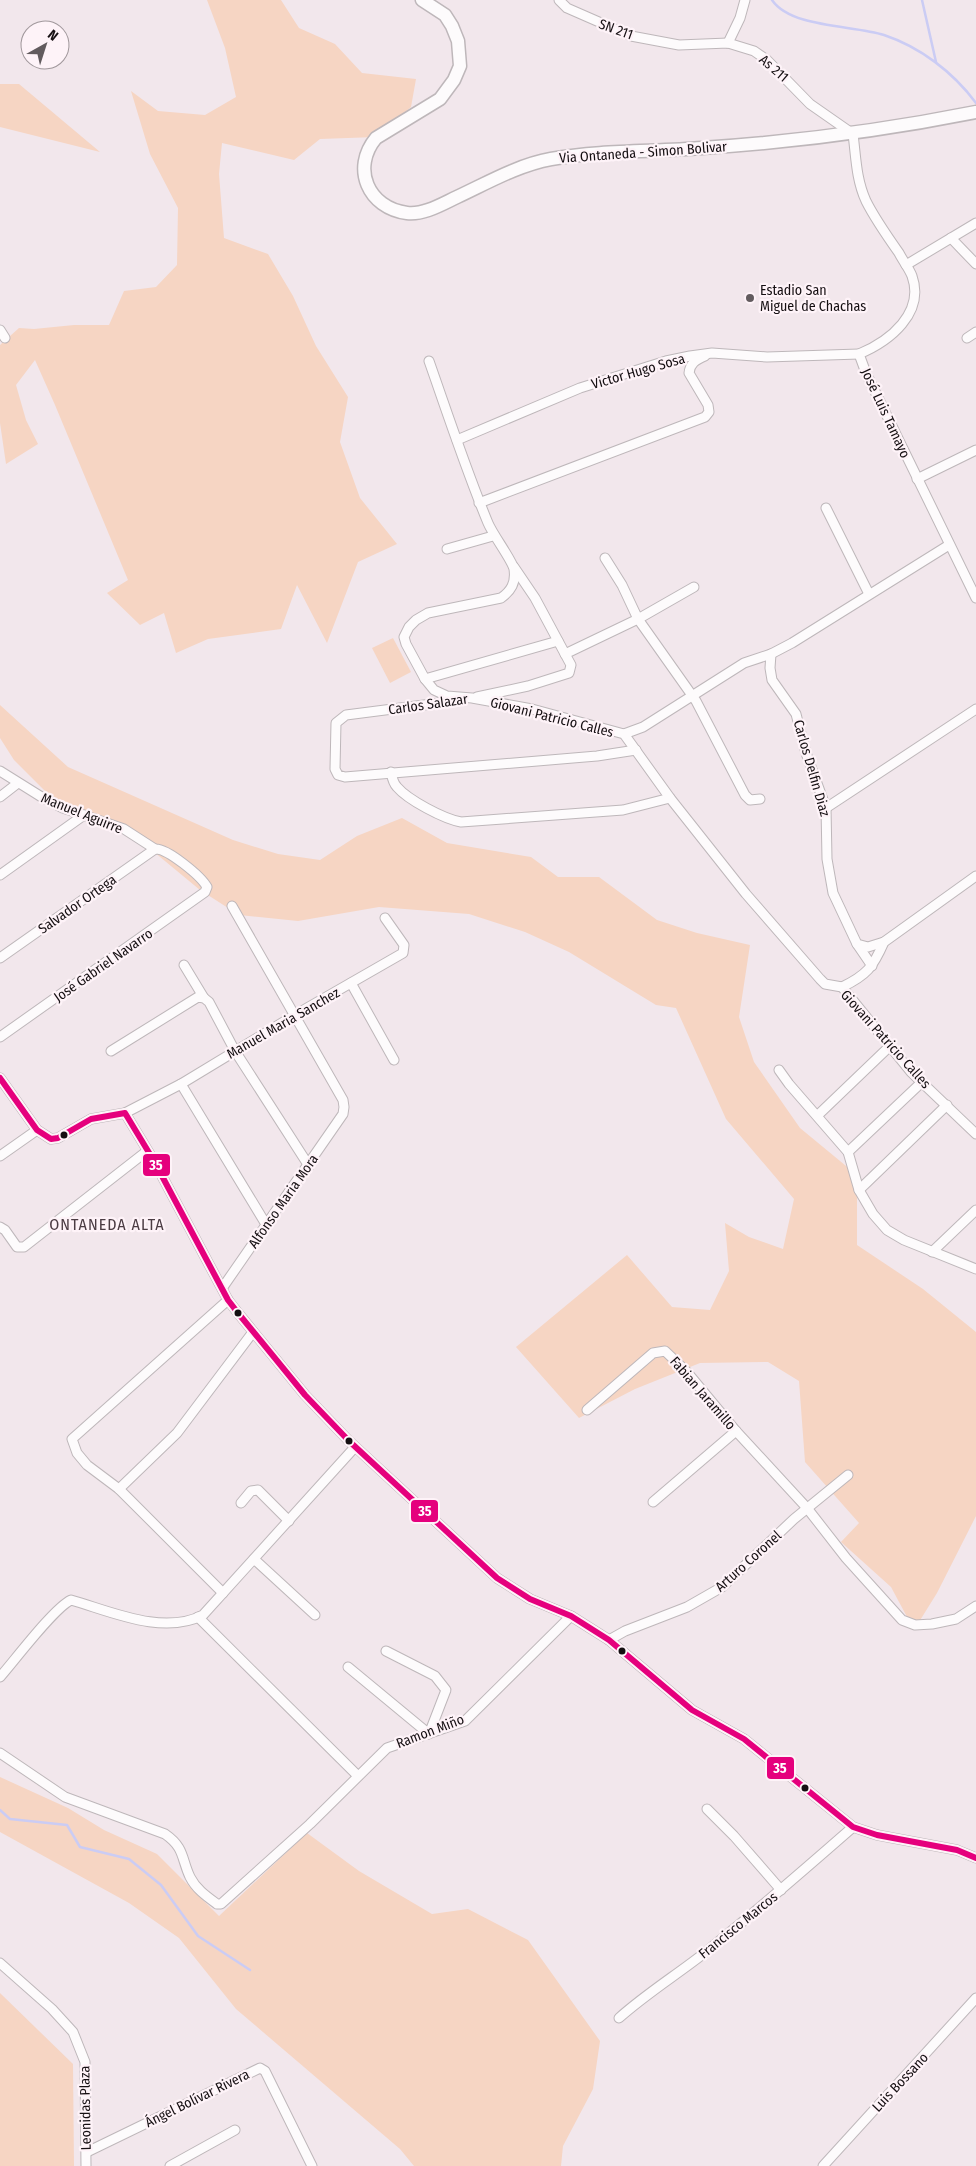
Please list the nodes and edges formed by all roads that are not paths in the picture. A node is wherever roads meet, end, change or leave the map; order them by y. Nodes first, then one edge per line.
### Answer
1 (422, 0) edge
2 (559, 0) edge
3 (745, 0) edge
4 (728, 43) junction
5 (679, 45) joint
6 (976, 112) edge
7 (853, 134) junction
8 (976, 223) edge
9 (951, 238) junction
10 (976, 264) edge
11 (906, 265) junction
12 (976, 332) edge
13 (968, 338) dead end
14 (712, 353) junction
15 (860, 354) junction
16 (429, 361) dead end
17 (457, 440) junction
18 (976, 450) edge
19 (916, 479) junction
20 (479, 503) junction
21 (826, 508) dead end
22 (493, 536) junction
23 (948, 546) junction
24 (447, 550) dead end
25 (605, 558) dead end
26 (514, 567) junction
27 (694, 587) dead end
28 (869, 594) junction
29 (976, 598) edge
30 (638, 620) junction
31 (558, 641) junction
32 (565, 654) junction
33 (771, 654) junction
34 (425, 679) junction
35 (691, 697) junction
36 (472, 698) junction
37 (976, 709) edge
38 (624, 734) junction
39 (636, 750) junction
40 (0, 771) edge
41 (391, 772) junction
42 (18, 783) junction
43 (0, 797) edge
44 (670, 798) junction
45 (760, 799) dead end
46 (826, 808) junction
47 (84, 815) junction
48 (155, 849) junction
49 (0, 875) edge
50 (976, 876) edge
51 (205, 892) joint
52 (232, 906) dead end
53 (384, 918) dead end
54 (884, 942) junction
55 (857, 944) junction
56 (0, 958) edge
57 (184, 964) dead end
58 (872, 966) junction
59 (351, 983) junction
60 (842, 988) junction
61 (201, 998) junction
62 (295, 1015) junction
63 (0, 1037) edge
64 (890, 1046) junction
65 (111, 1051) dead end
66 (235, 1051) junction
67 (394, 1060) dead end
68 (779, 1070) dead end
69 (0, 1078) edge
70 (922, 1082) junction
71 (181, 1084) junction
72 (947, 1105) junction
73 (126, 1114) junction
74 (818, 1115) junction
75 (37, 1130) junction
76 (976, 1134) edge
77 (147, 1151) junction
78 (848, 1152) junction
79 (0, 1156) edge
80 (309, 1166) junction
81 (859, 1190) junction
82 (976, 1210) edge
83 (267, 1226) junction
84 (0, 1227) edge
85 (932, 1252) junction
86 (976, 1268) edge
87 (223, 1287) junction
88 (228, 1300) junction
89 (253, 1332) junction
90 (587, 1410) dead end
91 (736, 1431) junction
92 (355, 1447) junction
93 (848, 1475) dead end
94 (119, 1489) junction
95 (653, 1502) dead end
96 (241, 1503) dead end
97 (807, 1508) junction
98 (289, 1521) junction
99 (254, 1560) junction
100 (223, 1593) junction
101 (976, 1606) edge
102 (315, 1614) dead end
103 (571, 1616) junction
104 (198, 1617) junction
105 (609, 1640) junction
106 (386, 1651) dead end
107 (348, 1667) dead end
108 (0, 1677) edge
109 (429, 1734) junction
110 (0, 1753) edge
111 (358, 1776) junction
112 (707, 1809) dead end
113 (853, 1827) junction
114 (976, 1858) edge
115 (781, 1890) junction
116 (0, 1963) edge
117 (976, 1998) edge
118 (620, 2018) dead end
119 (235, 2130) dead end
120 (87, 2152) junction
121 (86, 2166) edge
122 (170, 2166) edge
123 (312, 2166) edge
124 (823, 2166) edge

1 - 7 street, Via Ontaneda - Simon Bolivar
2 - 5 street, SN 211
3 - 4 street
4 - 5 street, As 211
4 - 7 street, As 211
6 - 7 street, Via Ontaneda - Simon Bolivar
7 - 11 street, José Luis Tamayo
8 - 9 street
9 - 10 street
9 - 11 street
11 - 15 street, José Luis Tamayo
12 - 13 street
14 - 15 street, Victor Hugo Sosa
14 - 17 street, Victor Hugo Sosa
14 - 20 street
15 - 19 street, José Luis Tamayo
16 - 17 street
17 - 20 street
18 - 19 street
19 - 23 street, José Luis Tamayo
20 - 22 street
21 - 28 street
22 - 24 street
22 - 26 street
23 - 28 street
23 - 29 street, José Luis Tamayo
25 - 30 street
26 - 31 street
26 - 34 street, Giovani Patricio Calles
27 - 30 street
28 - 33 street
30 - 32 street
30 - 35 street
31 - 32 street
31 - 34 street
32 - 36 street, Carlos Salazar
33 - 35 street
33 - 46 street, Carlos Delfin Diaz
34 - 36 street, Giovani Patricio Calles
35 - 38 street
35 - 45 street
36 - 38 street, Giovani Patricio Calles
36 - 41 street, Carlos Salazar
37 - 46 street
38 - 39 street, Giovani Patricio Calles
39 - 41 street
39 - 44 street, Giovani Patricio Calles
40 - 42 street, Manuel Aguirre
41 - 44 street
42 - 43 street
42 - 47 street, Manuel Aguirre
44 - 60 street, Giovani Patricio Calles
46 - 55 street, Carlos Delfin Diaz
47 - 48 street, Manuel Aguirre
47 - 49 street
48 - 51 street, Manuel Aguirre
48 - 56 street, Salvador Ortega
50 - 54 street
51 - 63 street, José Gabriel Navarro
52 - 62 street
53 - 59 street, Manuel Maria Sanchez
54 - 55 street
54 - 58 street
55 - 58 street, Carlos Delfin Diaz
57 - 61 street
58 - 60 street
59 - 62 street, Manuel Maria Sanchez
59 - 67 street
60 - 64 street, Giovani Patricio Calles
61 - 65 street
61 - 66 street
62 - 66 street, Manuel Maria Sanchez
62 - 80 street, Alfonso Maria Mora
64 - 70 street, Giovani Patricio Calles
64 - 74 street
66 - 71 street, Manuel Maria Sanchez
66 - 80 street
68 - 74 street
69 - 75 street
70 - 72 street, Giovani Patricio Calles
70 - 78 street
71 - 73 street, Manuel Maria Sanchez
71 - 83 street
72 - 76 street, Giovani Patricio Calles
72 - 81 street
73 - 75 street
73 - 77 street
74 - 78 street
75 - 79 street
77 - 84 street
77 - 87 street
78 - 81 street
80 - 83 street, Alfonso Maria Mora
81 - 85 street
82 - 85 street
83 - 87 street, Alfonso Maria Mora
85 - 86 street
87 - 88 street
88 - 89 street
88 - 94 street
89 - 92 street
89 - 94 street
90 - 91 street, Fabian Jaramillo
91 - 95 street
91 - 97 street, Fabian Jaramillo
92 - 98 street
92 - 103 street
93 - 97 street, Arturo Coronel
94 - 100 street
96 - 98 street
97 - 101 street, Fabian Jaramillo
97 - 105 street, Arturo Coronel
98 - 99 street
99 - 100 street
99 - 102 street
100 - 104 street
103 - 105 street
103 - 109 street, Ramon Miño
104 - 108 street
104 - 111 street
105 - 113 street
106 - 109 street
107 - 109 street
109 - 111 street, Ramon Miño
110 - 111 street, Ramon Miño
112 - 115 street
113 - 114 street
113 - 115 street, Francisco Marcos
115 - 118 street, Francisco Marcos
116 - 120 street, Leonidas Plaza
117 - 124 street, Luis Bossano
119 - 122 street
120 - 121 street, Leonidas Plaza
120 - 123 street, Ángel Bolívar Rivera

